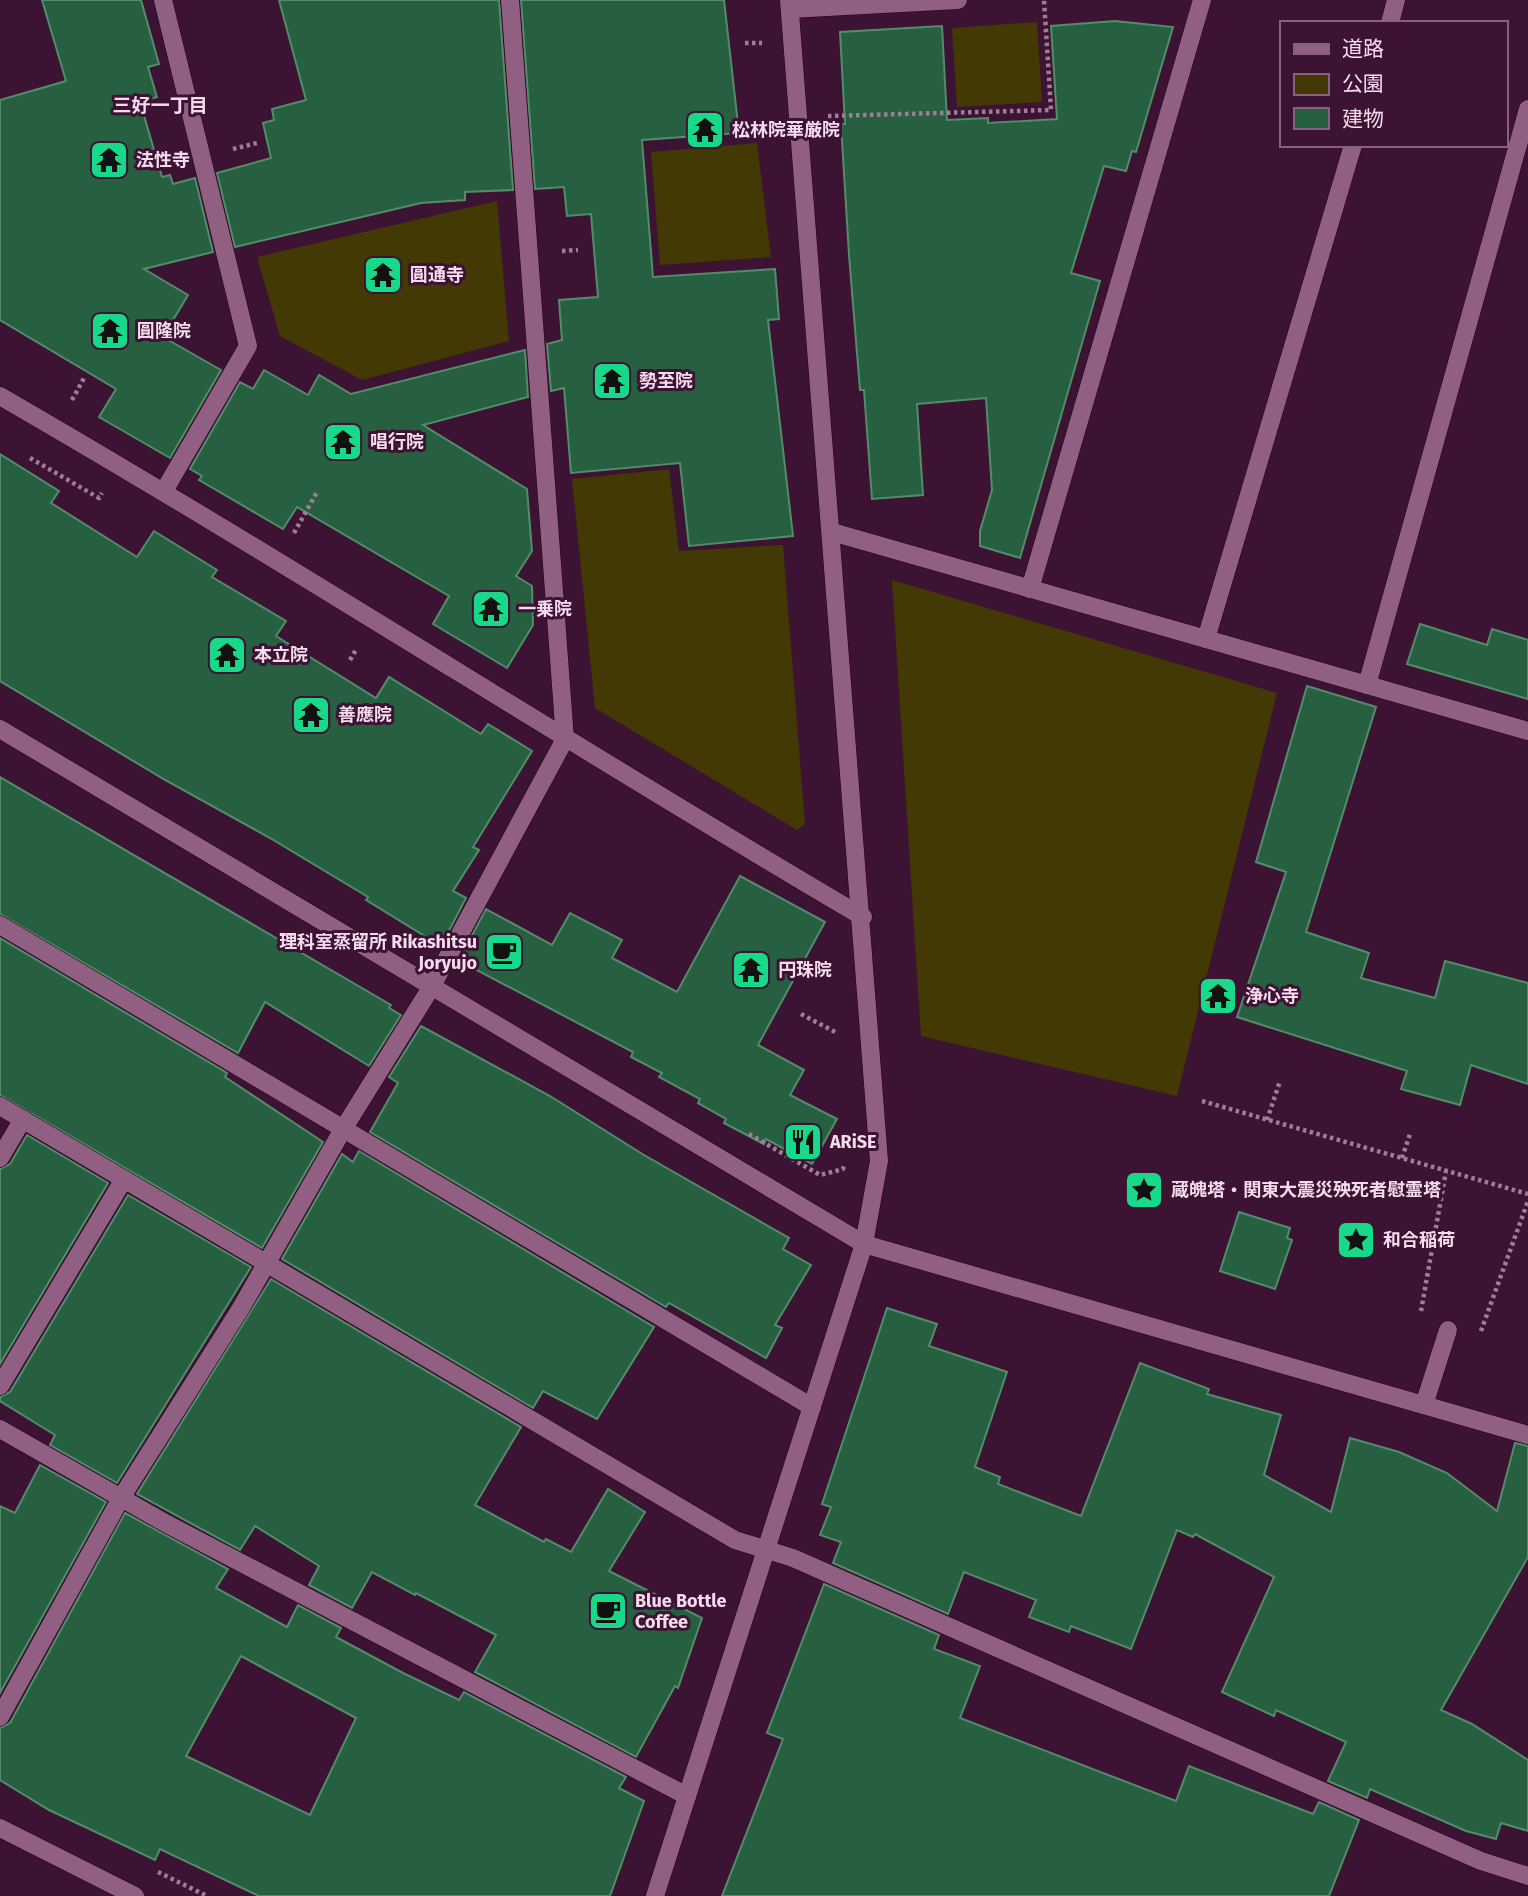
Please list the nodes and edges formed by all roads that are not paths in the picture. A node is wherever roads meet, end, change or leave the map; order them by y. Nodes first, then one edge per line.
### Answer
1 (163, 0) edge
2 (510, 0) edge
3 (958, 0) edge
4 (1202, 0) edge
5 (1396, 0) edge
6 (790, 4) edge
7 (1391, 21) edge
8 (1528, 109) edge
9 (1352, 147) edge
10 (0, 396) edge
11 (164, 491) junction
12 (832, 533) junction
13 (1030, 589) junction
14 (1206, 639) junction
15 (1367, 685) junction
16 (0, 729) edge
17 (1528, 731) edge
18 (565, 739) junction
19 (863, 917) junction
20 (0, 925) edge
21 (432, 986) junction
22 (0, 1106) edge
23 (23, 1119) junction
24 (342, 1131) junction
25 (0, 1158) edge
26 (124, 1179) junction
27 (864, 1244) junction
28 (266, 1265) junction
29 (1448, 1330) road end
30 (0, 1386) edge
31 (1424, 1405) junction
32 (811, 1407) junction
33 (0, 1429) edge
34 (1528, 1435) edge
35 (121, 1498) junction
36 (766, 1550) junction
37 (0, 1717) edge
38 (687, 1796) junction
39 (0, 1828) edge
40 (1528, 1876) edge
41 (135, 1896) edge
42 (655, 1896) edge

1 - 11 street
2 - 18 street
3 - 6 street
4 - 13 street
5 - 7 street
6 - 12 street
8 - 15 street
9 - 14 street
10 - 11 street
11 - 18 street
12 - 13 street
12 - 19 street
13 - 14 street
14 - 15 street
15 - 17 street
16 - 21 street
18 - 19 street
18 - 21 street
19 - 27 street
20 - 24 street
21 - 24 street
21 - 27 street
22 - 23 street
23 - 25 street
23 - 26 street
24 - 28 street
24 - 32 street
26 - 28 street
26 - 30 street
27 - 31 street
27 - 32 street
28 - 35 street
28 - 36 street
29 - 31 street
31 - 34 street
32 - 36 street
33 - 35 street
35 - 37 street
35 - 38 street
36 - 38 street
36 - 40 street
38 - 42 street
39 - 41 street

